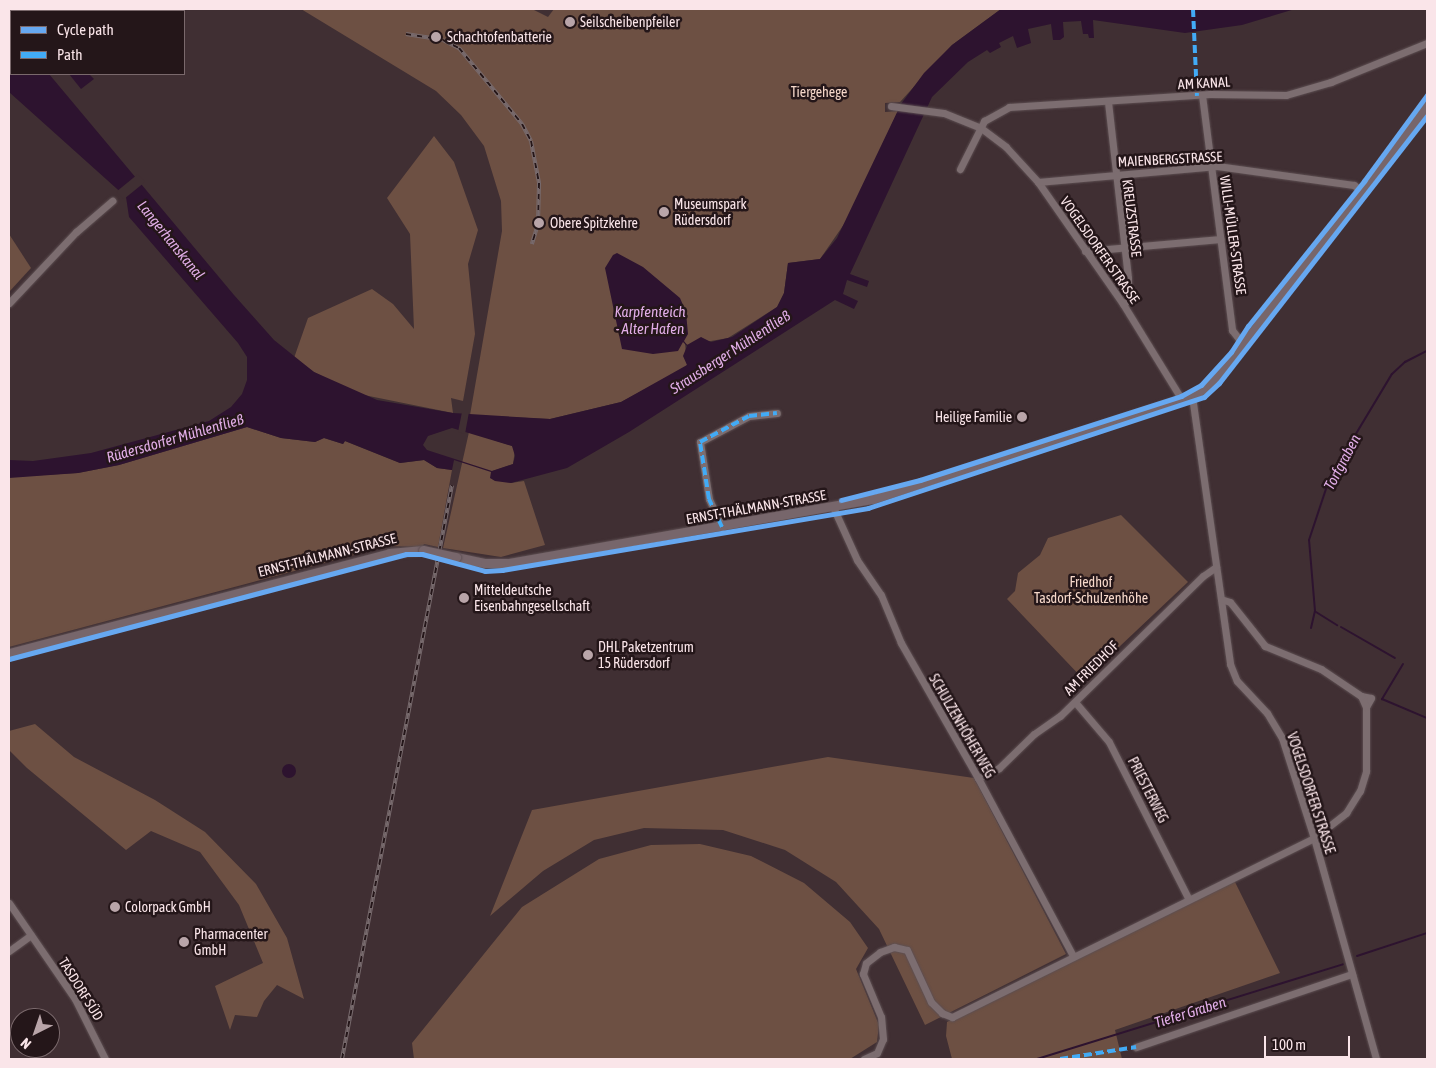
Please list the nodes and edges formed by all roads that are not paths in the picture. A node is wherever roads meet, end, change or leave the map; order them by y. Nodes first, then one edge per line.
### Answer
1 (1427, 43) edge
2 (1202, 95) junction
3 (1108, 102) junction
4 (891, 106) dead end
5 (1427, 106) edge
6 (981, 128) junction
7 (1211, 167) junction
8 (960, 169) dead end
9 (1114, 175) junction
10 (1038, 182) junction
11 (1362, 191) junction
12 (112, 201) dead end
13 (1220, 239) junction
14 (1122, 246) junction
15 (1085, 250) junction
16 (9, 303) edge
17 (1123, 304) junction
18 (1243, 344) junction
19 (1192, 396) junction
20 (1182, 400) junction
21 (777, 413) dead end
22 (833, 507) junction
23 (722, 527) junction
24 (1216, 567) junction
25 (1221, 599) junction
26 (9, 653) edge
27 (1075, 702) junction
28 (978, 778) junction
29 (1314, 838) junction
30 (1188, 898) junction
31 (9, 903) edge
32 (31, 935) junction
33 (9, 951) edge
34 (1073, 956) junction
35 (1352, 974) junction
36 (1136, 1046) dead end
37 (105, 1059) edge
38 (864, 1059) edge
39 (1376, 1059) edge

1 - 2 street, AM KANAL
2 - 3 street, AM KANAL
2 - 7 street, WILLI-MÜLLER-STRASSE
3 - 6 street, AM KANAL
3 - 9 street, KREUZSTRASSE
4 - 6 street, VOGELSDORFER STRASSE
5 - 11 main road, ERNST-THÄLMANN-STRASSE
6 - 8 street
6 - 10 street, VOGELSDORFER STRASSE
7 - 9 street, MAIENBERGSTRASSE
7 - 11 street, MAIENBERGSTRASSE
7 - 13 street, WILLI-MÜLLER-STRASSE
9 - 10 street, MAIENBERGSTRASSE
9 - 14 street, KREUZSTRASSE
10 - 15 street, VOGELSDORFER STRASSE
11 - 18 main road, ERNST-THÄLMANN-STRASSE
12 - 16 street
13 - 14 street
13 - 18 street, WILLI-MÜLLER-STRASSE
14 - 15 street
14 - 17 street, KREUZSTRASSE
15 - 17 street, VOGELSDORFER STRASSE
17 - 20 street, VOGELSDORFER STRASSE
18 - 19 main road, ERNST-THÄLMANN-STRASSE
19 - 20 main road, ERNST-THÄLMANN-STRASSE
19 - 24 street, VOGELSDORFER STRASSE
20 - 22 main road, ERNST-THÄLMANN-STRASSE
21 - 23 street
22 - 23 main road, ERNST-THÄLMANN-STRASSE
22 - 28 street, SCHULZENHÖHER WEG
23 - 26 main road, ERNST-THÄLMANN-STRASSE, bridge
24 - 25 street, VOGELSDORFER STRASSE
24 - 27 street, AM FRIEDHOF
25 - 29 street, VOGELSDORFER STRASSE
25 - 29 street
27 - 28 street, AM FRIEDHOF
27 - 30 street, PRIESTERWEG
28 - 34 street, SCHULZENHÖHER WEG
29 - 30 street
29 - 35 street, VOGELSDORFER STRASSE
30 - 34 street
31 - 32 street, TASDORF SÜD
32 - 33 street
32 - 37 street, TASDORF SÜD
34 - 38 street
35 - 36 street
35 - 39 street, VOGELSDORFER STRASSE

